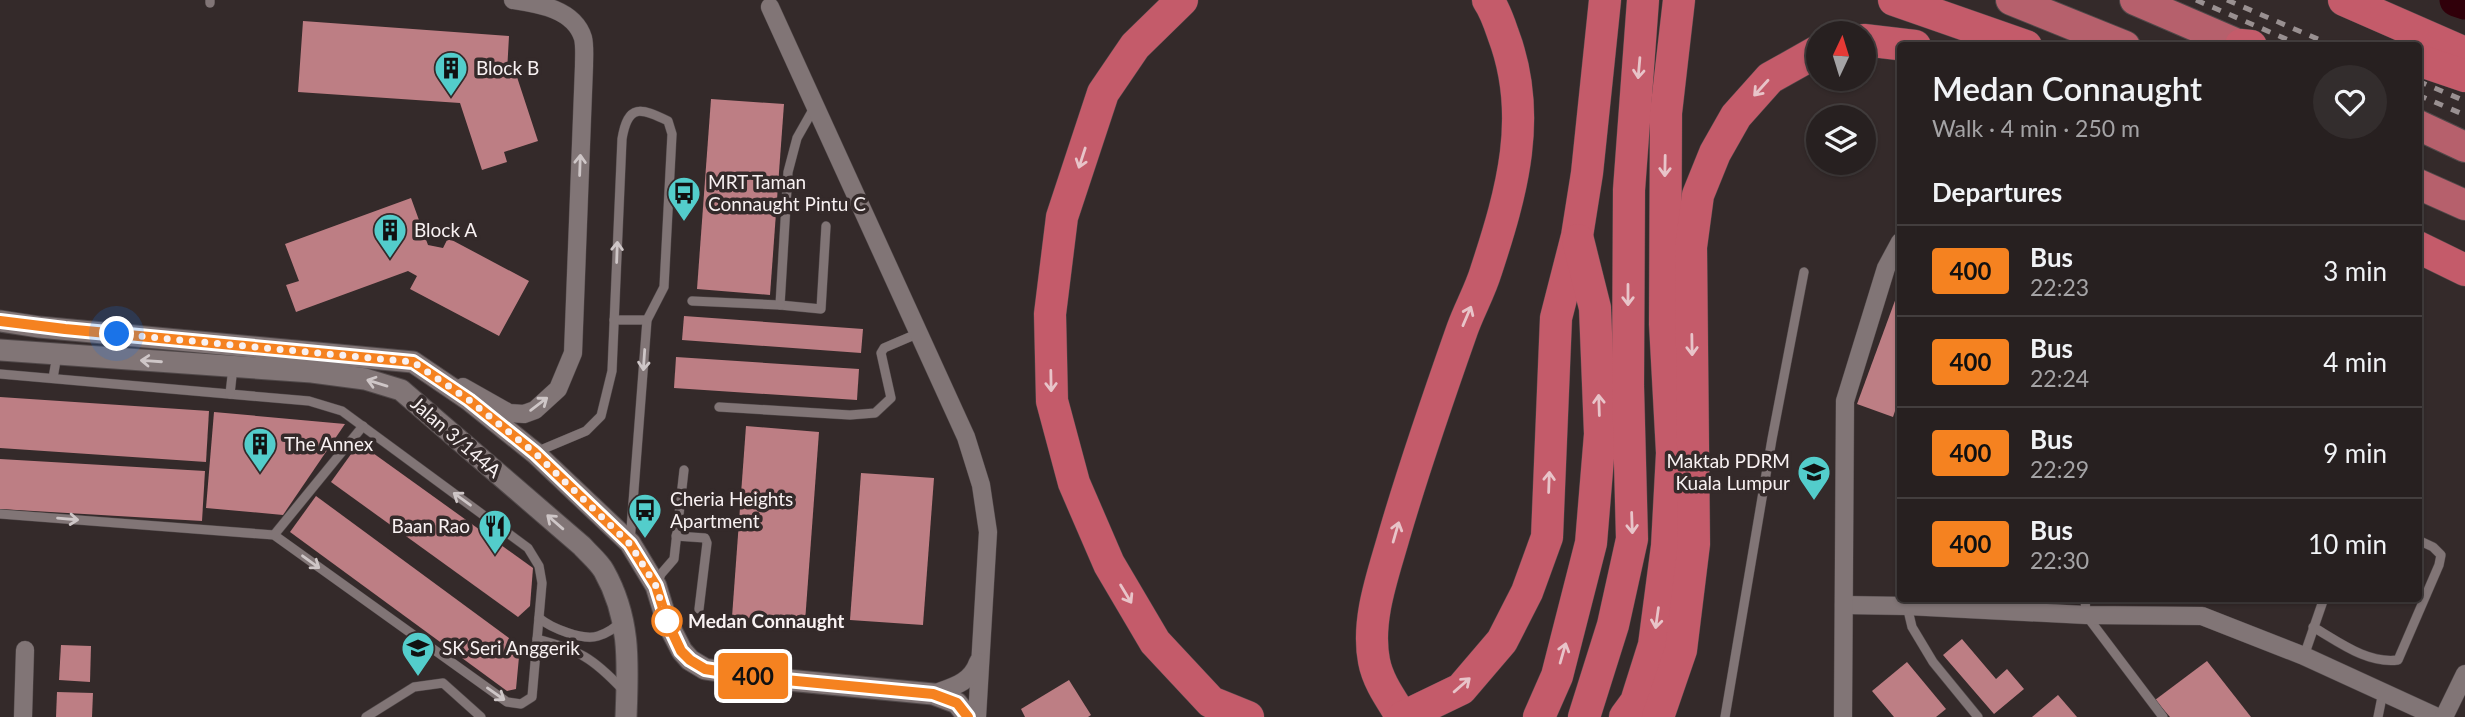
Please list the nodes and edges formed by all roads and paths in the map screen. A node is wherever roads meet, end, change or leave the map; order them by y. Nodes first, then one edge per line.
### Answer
1 (513, 0) edge
2 (1182, 0) edge
3 (1488, 0) edge
4 (1605, 0) edge
5 (1643, 0) edge
6 (1679, 0) edge
7 (2011, 0) edge
8 (2135, 0) edge
9 (2344, 0) edge
10 (1897, 1) edge
11 (2154, 5) edge
12 (770, 7) dead end
13 (1876, 41) edge
14 (2015, 42) edge
15 (2115, 42) edge
16 (2235, 42) edge
17 (1897, 44) edge
18 (2465, 53) edge
19 (1806, 58) edge
20 (2422, 61) edge
21 (2465, 76) edge
22 (815, 106) junction
23 (2422, 127) edge
24 (2465, 147) edge
25 (2422, 186) edge
26 (2465, 205) edge
27 (826, 226) dead end
28 (1577, 236) junction
29 (1897, 248) edge
30 (2422, 249) edge
31 (2465, 270) edge
32 (1804, 272) dead end
33 (692, 301) dead end
34 (780, 305) junction
35 (614, 320) junction
36 (647, 320) junction
37 (0, 321) edge
38 (919, 333) junction
39 (8, 351) edge
40 (57, 355) junction
41 (413, 362) junction
42 (233, 367) junction
43 (0, 374) edge
44 (54, 378) junction
45 (230, 394) junction
46 (719, 407) dead end
47 (363, 426) junction
48 (535, 453) junction
49 (684, 470) dead end
50 (0, 513) edge
51 (274, 536) junction
52 (677, 537) junction
53 (2422, 542) edge
54 (630, 544) junction
55 (656, 586) junction
56 (2322, 602) edge
57 (1844, 606) junction
58 (1907, 606) junction
59 (2086, 607) edge
60 (699, 609) dead end
61 (539, 618) junction
62 (624, 620) junction
63 (2313, 626) junction
64 (537, 639) junction
65 (25, 650) dead end
66 (980, 655) junction
67 (2304, 656) junction
68 (2465, 674) edge
69 (2383, 692) junction
70 (627, 694) junction
71 (933, 694) junction
72 (23, 717) edge
73 (366, 717) edge
74 (481, 717) edge
75 (626, 717) edge
76 (968, 717) edge
77 (977, 717) edge
78 (1248, 717) edge
79 (1403, 717) edge
80 (1539, 717) edge
81 (1584, 717) edge
82 (1625, 717) edge
83 (1658, 717) edge
84 (1725, 717) edge
85 (1843, 717) edge
86 (1978, 717) edge
87 (2163, 717) edge
88 (2378, 717) edge
89 (2437, 717) edge
90 (2444, 717) edge

41 -> 1 street
2 -> 78 highway
79 -> 3 highway
4 - 28 highway
5 -> 81 highway
6 -> 82 highway
7 - 15 highway
8 - 11 highway
9 - 18 highway
10 - 14 highway
11 - 16 highway
12 - 22 street
13 - 17 highway
19 -> 83 highway
20 - 21 highway
22 - 34 lane
22 - 38 street
23 - 24 highway
25 - 26 highway
27 - 34 lane
79 -> 28 highway
80 -> 28 highway
29 - 57 street
30 - 31 highway
32 - 84 lane
33 - 34 lane
35 - 36 lane
35 -> 36 lane
35 - 48 lane
36 -> 54 lane
37 - 41 street, Jalan 3/144A
38 - 46 lane
38 - 66 street
39 - 40 street, Jalan 3/144A
42 -> 40 street, Jalan 3/144A
40 - 44 lane
41 - 48 street, Jalan 3/144A
42 - 45 lane
62 -> 42 street, Jalan 3/144A
43 - 44 lane
44 - 45 lane
45 - 47 lane
47 - 51 lane
61 -> 47 lane
48 - 54 street, Jalan 3/144A
49 - 52 lane
50 -> 51 lane
51 -> 64 lane
52 - 55 lane
52 - 60 lane
53 - 63 lane
54 - 55 street, Jalan 3/144A
55 - 71 street, Jalan 3/144A
56 - 63 lane
57 - 58 street
57 - 85 street
58 - 59 street
58 - 86 lane
59 - 67 street
59 - 87 lane
61 - 62 lane
61 - 64 lane
62 - 70 street, Jalan 3/144A
63 - 67 lane
64 - 70 lane
65 - 72 street
66 - 71 street
66 - 77 street
67 - 69 street
68 - 90 street
69 - 88 lane
69 - 89 street
70 - 75 street, Jalan 3/144A
71 - 76 street, Jalan 3/144A
73 - 74 lane

